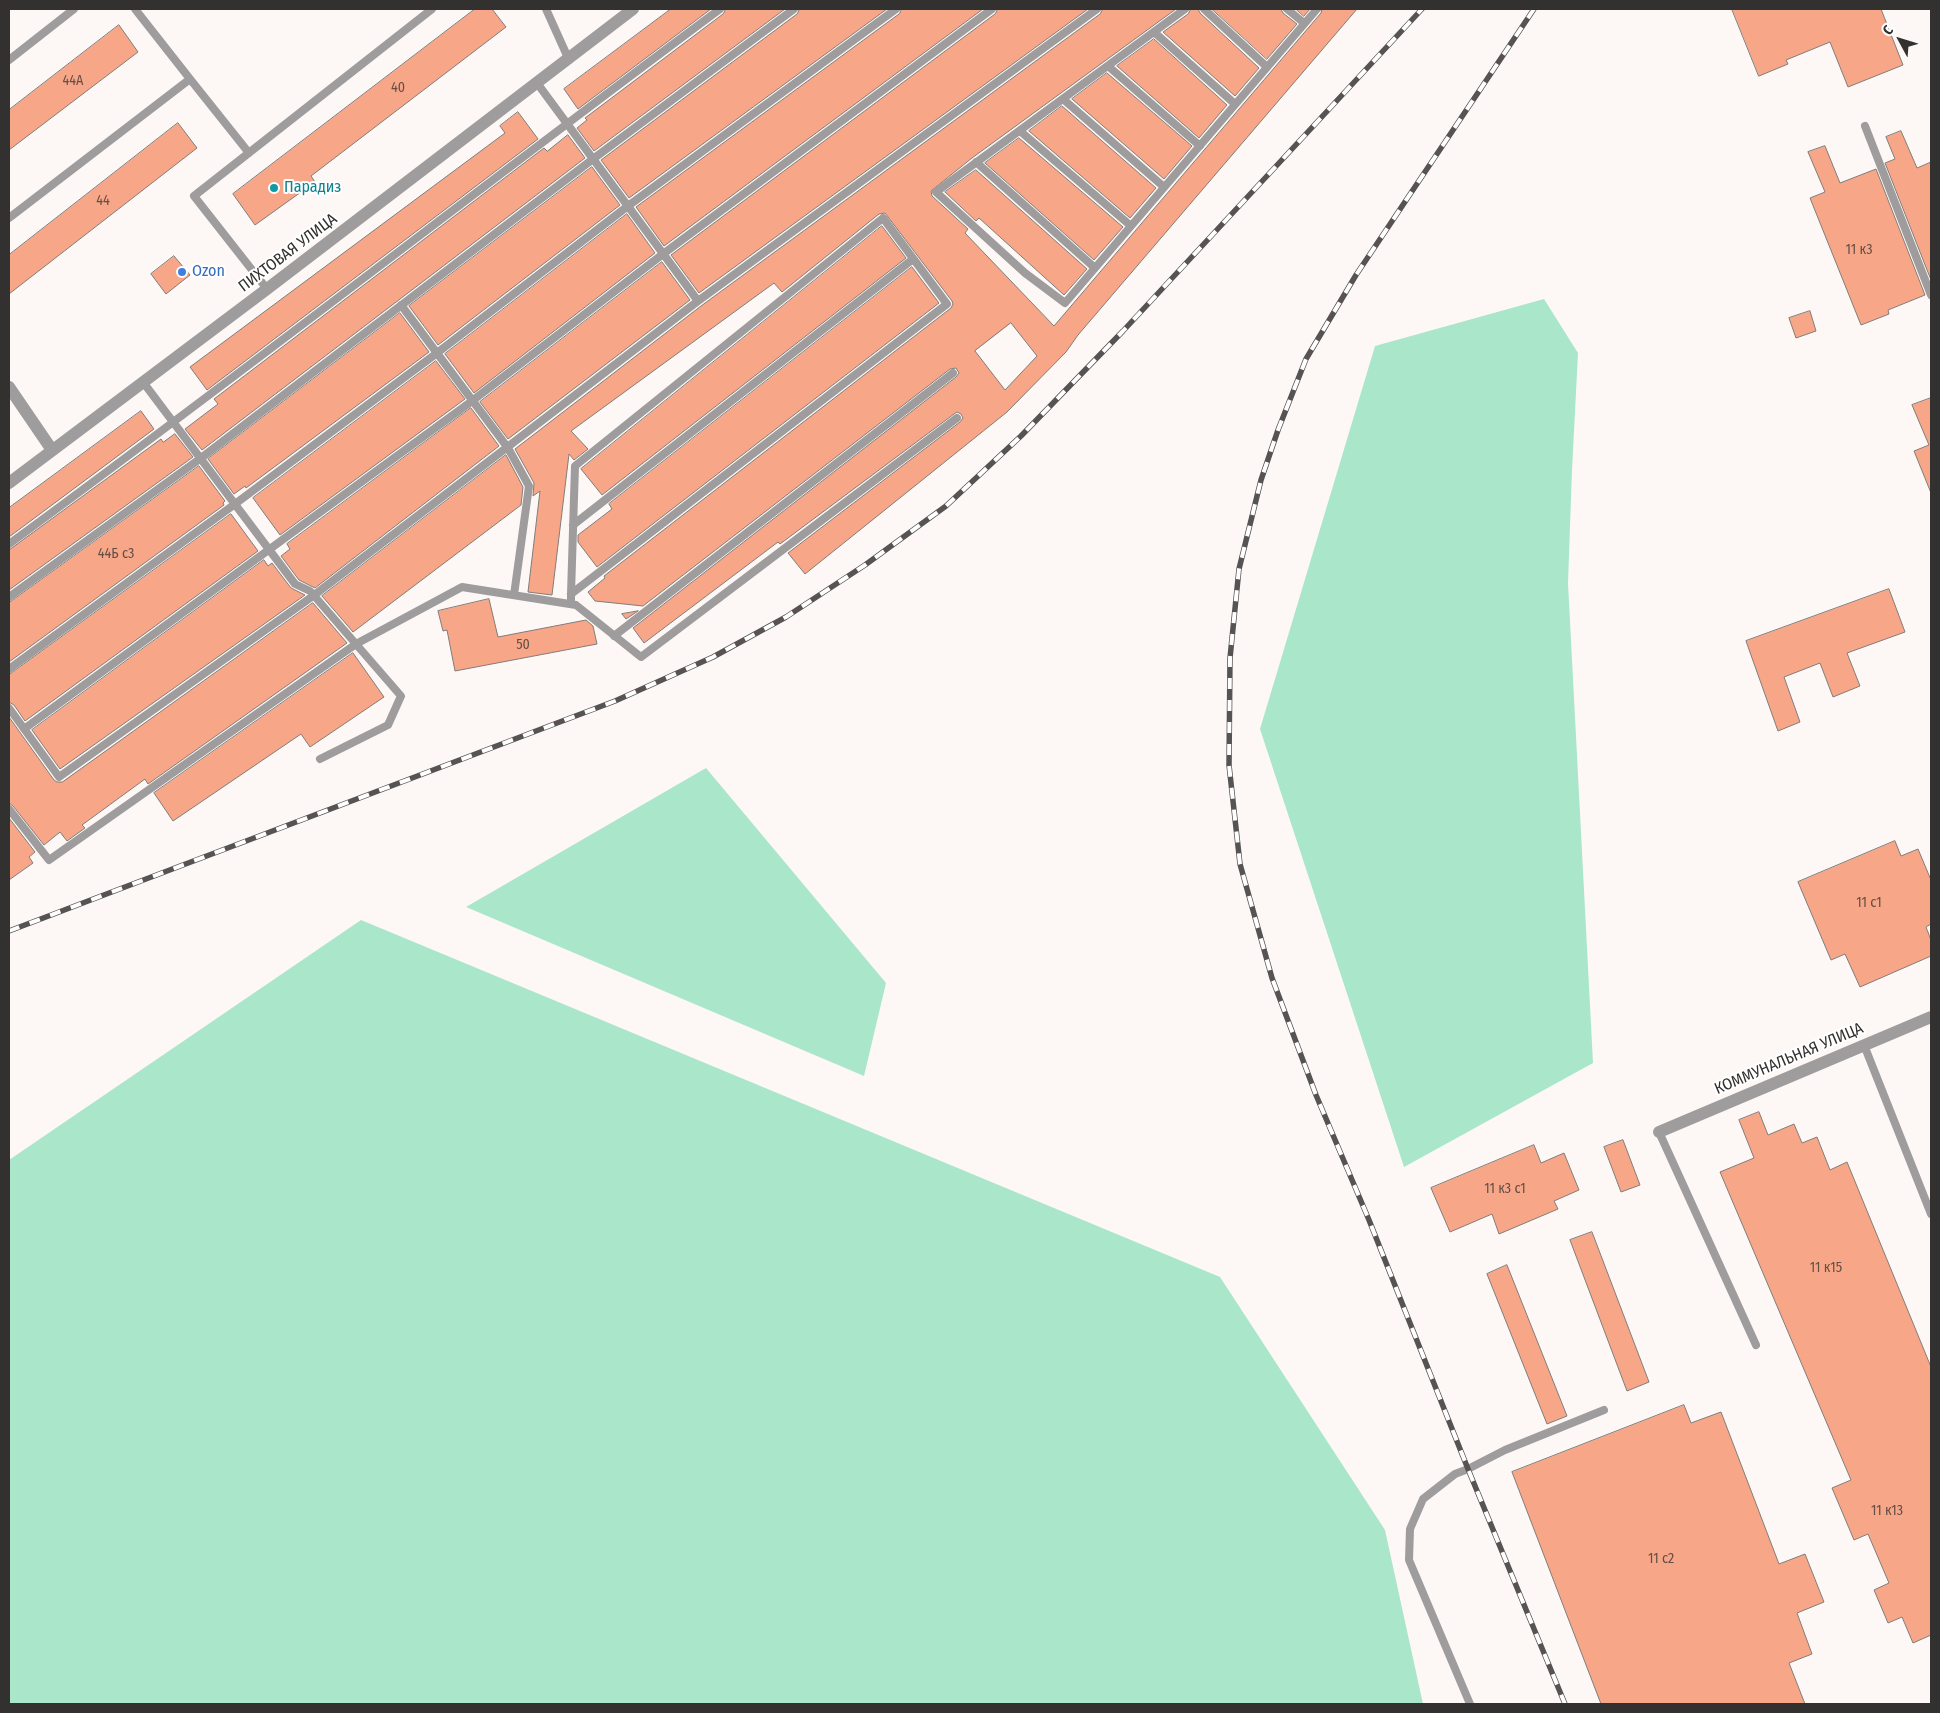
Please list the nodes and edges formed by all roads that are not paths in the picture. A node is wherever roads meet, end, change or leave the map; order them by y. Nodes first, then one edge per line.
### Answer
1 (74, 9) edge
2 (135, 9) edge
3 (432, 9) edge
4 (546, 9) edge
5 (633, 9) edge
6 (720, 9) edge
7 (794, 9) edge
8 (896, 9) edge
9 (992, 9) edge
10 (1097, 9) edge
11 (1185, 9) edge
12 (1204, 9) edge
13 (1288, 9) edge
14 (1317, 9) edge
15 (1304, 23) junction
16 (1154, 32) junction
17 (9, 60) edge
18 (569, 60) junction
19 (1108, 66) junction
20 (1267, 66) junction
21 (190, 79) junction
22 (537, 83) junction
23 (1063, 99) junction
24 (1235, 104) junction
25 (566, 123) junction
26 (1865, 126) dead end
27 (1020, 131) junction
28 (1200, 146) junction
29 (249, 153) junction
30 (593, 159) junction
31 (976, 162) junction
32 (1164, 187) junction
33 (628, 206) junction
34 (9, 218) edge
35 (1131, 226) junction
36 (663, 254) junction
37 (913, 259) junction
38 (1096, 268) junction
39 (267, 289) junction
40 (1931, 295) edge
41 (698, 301) junction
42 (401, 305) junction
43 (437, 353) junction
44 (953, 373) dead end
45 (143, 382) junction
46 (9, 387) edge
47 (472, 401) junction
48 (957, 418) dead end
49 (174, 423) junction
50 (508, 448) junction
51 (52, 450) junction
52 (200, 458) junction
53 (9, 483) edge
54 (235, 504) junction
55 (573, 525) junction
56 (9, 544) edge
57 (269, 550) junction
58 (571, 594) junction
59 (514, 595) junction
60 (313, 596) junction
61 (9, 597) edge
62 (571, 604) junction
63 (614, 636) junction
64 (356, 644) junction
65 (9, 669) edge
66 (9, 708) edge
67 (24, 729) junction
68 (320, 758) dead end
69 (9, 809) edge
70 (1931, 1017) edge
71 (1864, 1045) junction
72 (1660, 1132) joint
73 (1931, 1214) edge
74 (1756, 1345) dead end
75 (1604, 1410) dead end
76 (1470, 1704) edge

1 - 17 lane
2 - 21 lane
3 - 29 lane
4 - 18 lane
5 - 18 street, ПИХТОВАЯ УЛИЦА
6 - 25 lane
7 - 30 lane
8 - 33 lane
9 - 36 lane
10 - 41 lane
11 - 16 lane
12 - 20 lane
13 - 15 lane
14 - 15 lane
15 - 20 lane
16 - 19 lane
16 - 24 lane
18 - 22 street, ПИХТОВАЯ УЛИЦА
19 - 23 lane
19 - 28 lane
20 - 24 lane
21 - 29 lane
21 - 34 lane
22 - 25 lane
22 - 39 street, ПИХТОВАЯ УЛИЦА
23 - 27 lane
23 - 32 lane
24 - 28 lane
25 - 30 lane
25 - 49 lane
26 - 40 lane
27 - 31 lane
27 - 35 lane
28 - 32 lane
29 - 39 lane
30 - 33 lane
30 - 42 lane
31 - 38 lane
31 - 38 lane
32 - 35 lane
33 - 36 lane
33 - 43 lane
35 - 38 lane
36 - 41 lane
36 - 47 lane
37 - 55 lane
37 - 55 lane
37 - 58 lane
39 - 45 street, ПИХТОВАЯ УЛИЦА
41 - 50 lane
42 - 43 lane
42 - 52 lane
43 - 47 lane
43 - 54 lane
44 - 63 lane
45 - 49 lane
45 - 51 street, ПИХТОВАЯ УЛИЦА
46 - 51 street
47 - 50 lane
47 - 57 lane
48 - 63 lane
49 - 52 lane
49 - 56 lane
50 - 59 lane
50 - 60 lane
51 - 53 street, ПИХТОВАЯ УЛИЦА
52 - 54 lane
52 - 61 lane
54 - 57 lane
54 - 65 lane
55 - 58 lane
57 - 60 lane
57 - 67 lane
58 - 62 lane
59 - 62 lane
59 - 64 lane
60 - 64 lane
60 - 67 lane
62 - 63 lane
64 - 68 lane
64 - 69 lane
66 - 67 lane
70 - 71 street, КОММУНАЛЬНАЯ УЛИЦА
71 - 72 street, КОММУНАЛЬНАЯ УЛИЦА
71 - 73 lane
72 - 74 lane
75 - 76 lane

